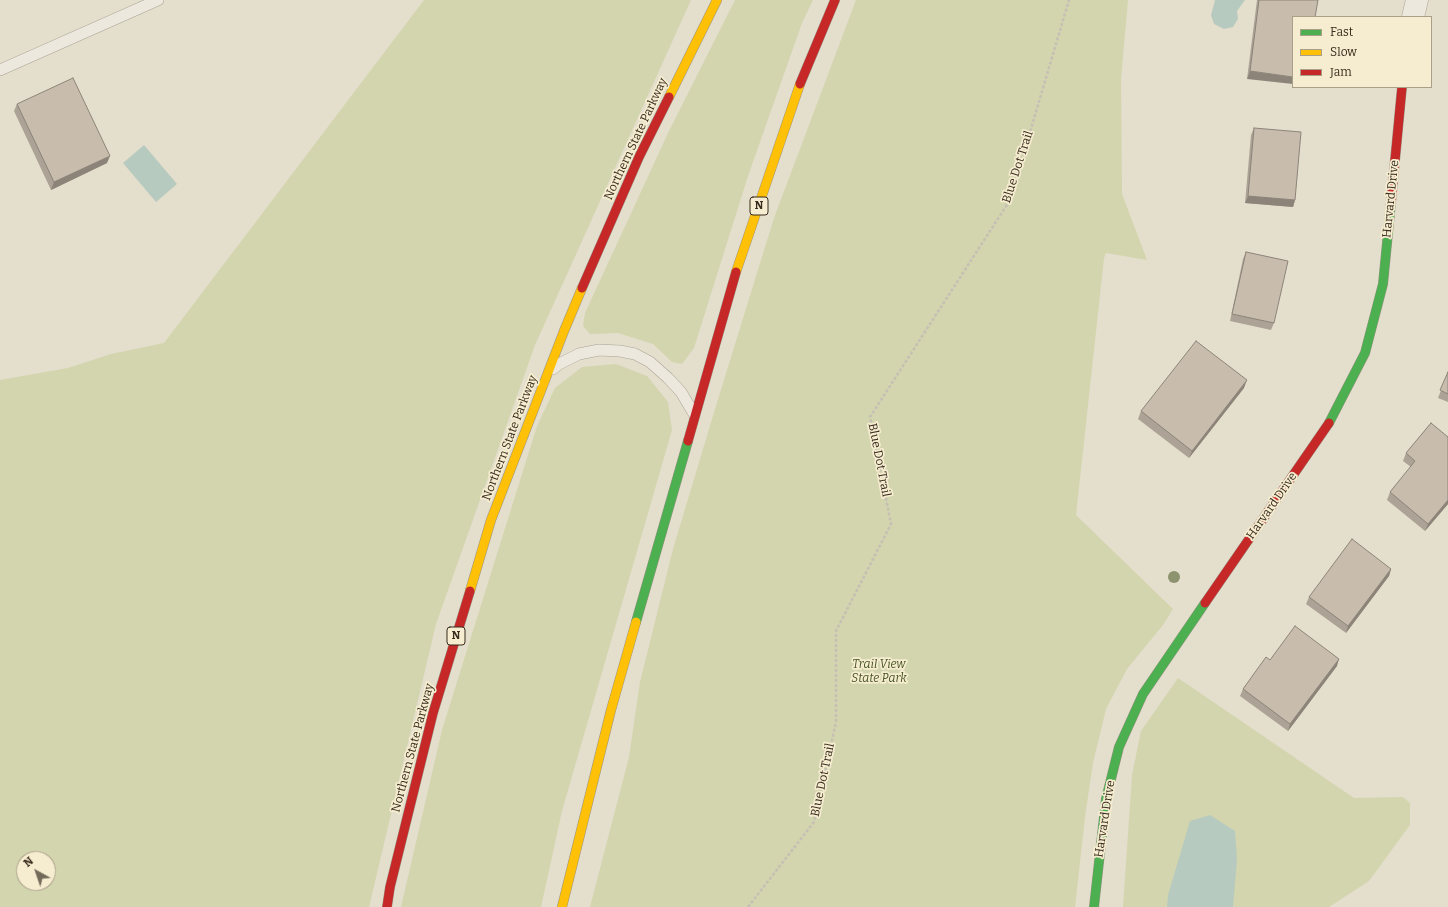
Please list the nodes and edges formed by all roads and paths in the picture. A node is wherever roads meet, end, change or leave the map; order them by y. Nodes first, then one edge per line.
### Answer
1 (158, 0) edge
2 (717, 0) edge
3 (835, 0) edge
4 (1069, 0) edge
5 (1417, 0) edge
6 (1413, 16) edge
7 (0, 70) edge
8 (1402, 88) edge
9 (548, 373) junction
10 (695, 415) junction
11 (386, 907) edge
12 (562, 907) edge
13 (748, 907) edge
14 (1094, 907) edge

1 - 7 lane
2 - 9 main road, Northern State Parkway / N
3 - 10 main road, N
4 - 13 path, Blue Dot Trail
5 - 6 street
8 - 14 main road, Harvard Drive
9 - 10 lane
9 - 11 main road, Northern State Parkway / N
10 - 12 main road, N

